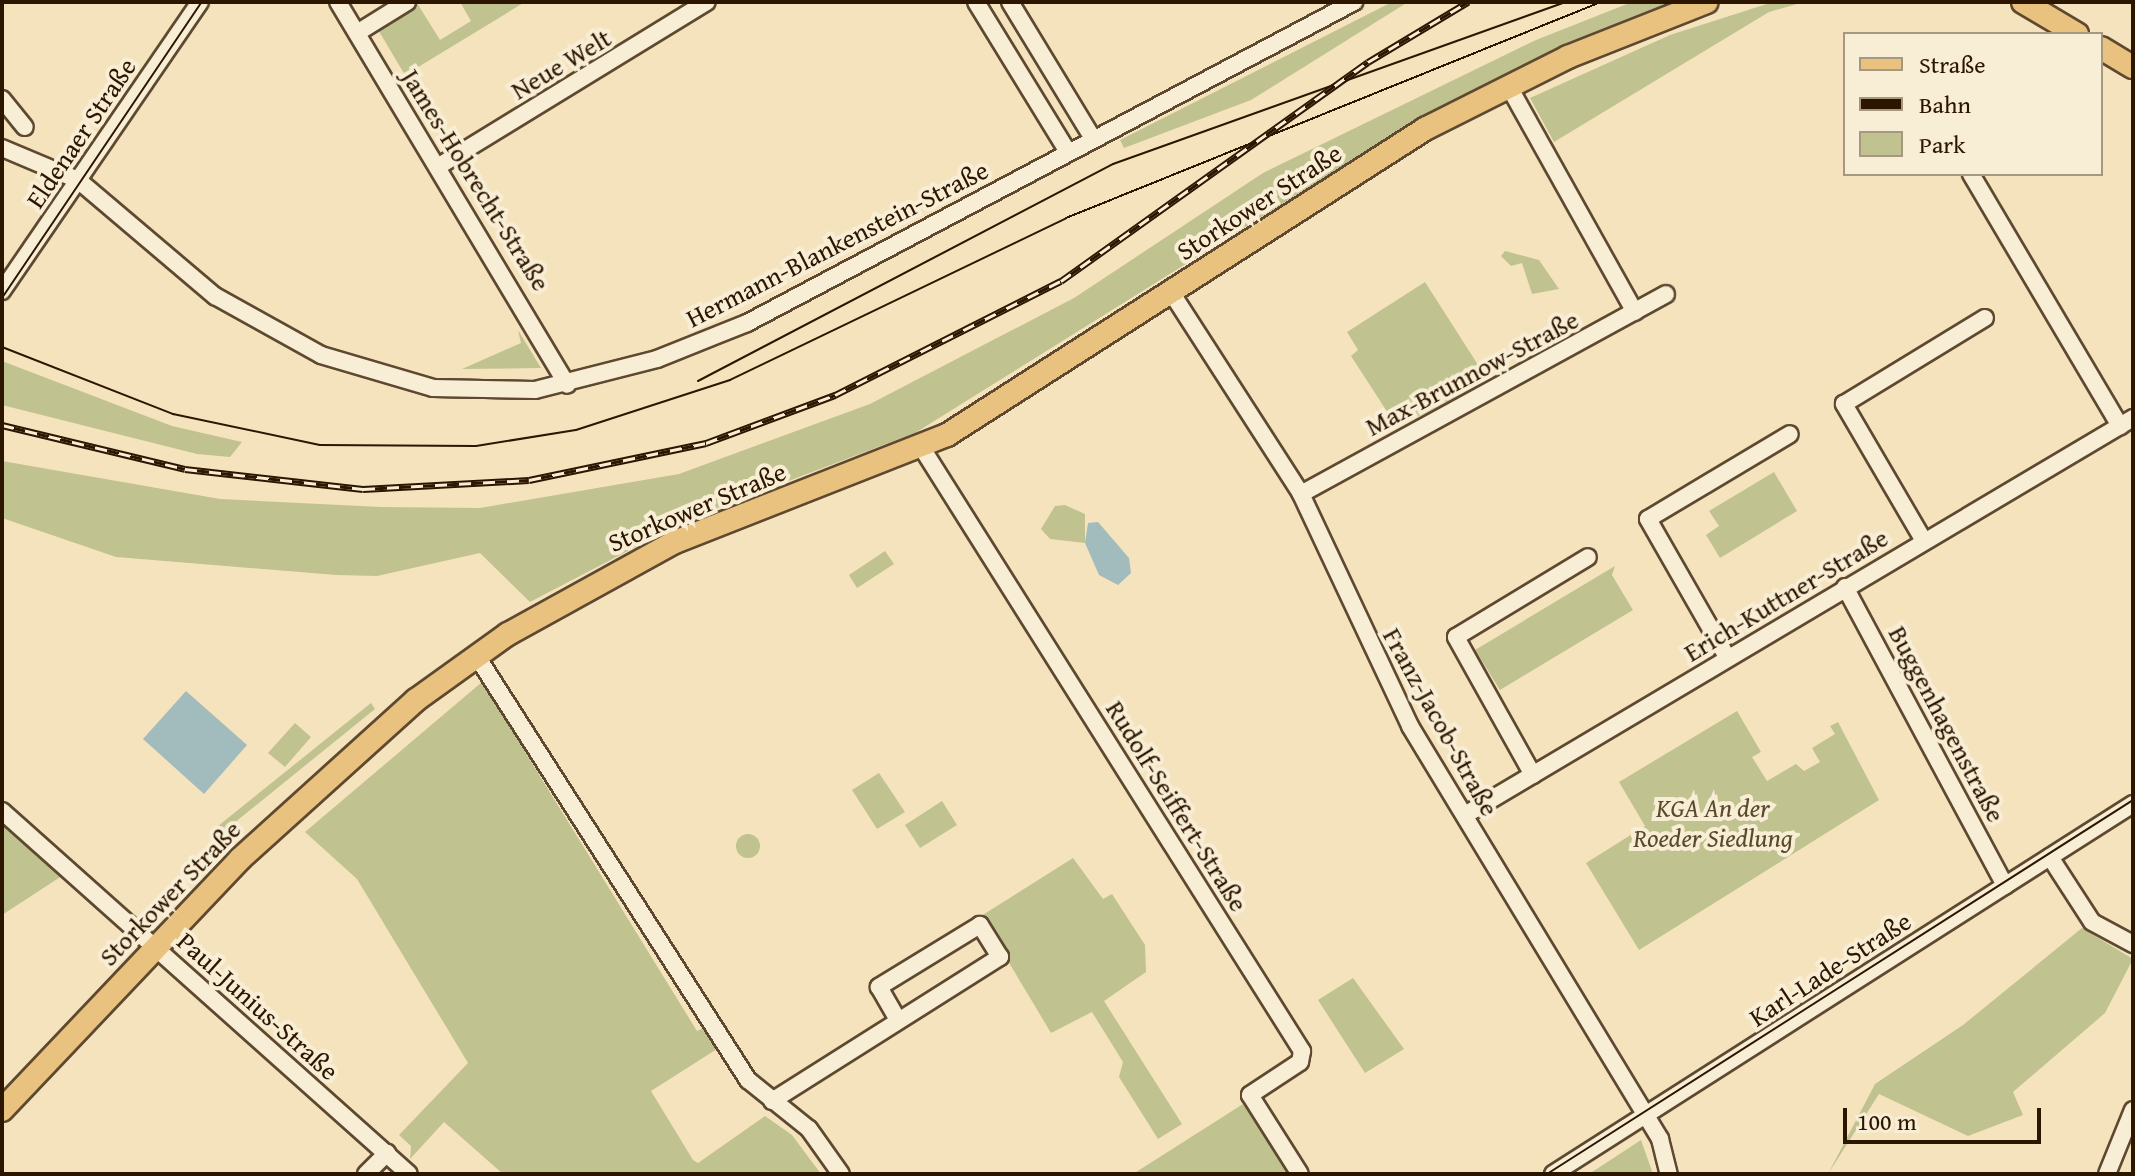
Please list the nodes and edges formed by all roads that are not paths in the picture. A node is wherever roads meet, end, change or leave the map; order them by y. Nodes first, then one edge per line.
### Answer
1 (200, 2) edge
2 (338, 2) edge
3 (407, 2) edge
4 (707, 2) edge
5 (976, 2) edge
6 (1010, 2) edge
7 (1354, 2) edge
8 (1707, 2) edge
9 (2023, 2) edge
10 (2069, 32) edge
11 (357, 33) junction
12 (2103, 49) edge
13 (2133, 67) edge
14 (1508, 85) junction
15 (2, 99) edge
16 (25, 127) dead end
17 (1091, 135) junction
18 (2, 148) edge
19 (1066, 149) junction
20 (439, 166) junction
21 (1972, 176) edge
22 (78, 180) junction
23 (2, 291) edge
24 (1171, 292) junction
25 (1666, 294) dead end
26 (1635, 312) junction
27 (1985, 318) dead end
28 (567, 385) junction
29 (2126, 422) edge
30 (1790, 434) dead end
31 (922, 448) junction
32 (1301, 494) junction
33 (1924, 541) junction
34 (1588, 557) dead end
35 (1845, 587) junction
36 (476, 655) junction
37 (1727, 657) junction
38 (1533, 775) junction
39 (2133, 804) edge
40 (2, 811) edge
41 (1465, 815) junction
42 (2050, 857) junction
43 (2005, 886) junction
44 (2133, 944) edge
45 (156, 947) junction
46 (898, 1020) junction
47 (772, 1101) junction
48 (2, 1110) edge
49 (2133, 1110) edge
50 (1644, 1116) junction
51 (387, 1153) junction
52 (366, 1174) edge
53 (409, 1174) edge
54 (841, 1174) edge
55 (1300, 1174) edge
56 (1553, 1174) edge
57 (1669, 1174) edge
58 (2107, 1174) edge

1 - 22 street, Eldenaer Straße
2 - 11 street, James-Hobrecht-Straße
3 - 11 street
4 - 20 street, Neue Welt
5 - 19 street
6 - 17 street
7 - 17 street, Hermann-Blankenstein-Straße
8 - 14 main road, Storkower Straße
9 - 10 main road
11 - 20 street, James-Hobrecht-Straße
12 - 13 main road
14 - 24 main road, Storkower Straße
14 - 26 street
15 - 16 street
17 - 19 street, Hermann-Blankenstein-Straße
18 - 22 street, Hermann-Blankenstein-Straße
19 - 28 street, Hermann-Blankenstein-Straße
20 - 28 street, James-Hobrecht-Straße
21 - 29 street
22 - 23 street, Eldenaer Straße
22 - 28 street, Hermann-Blankenstein-Straße
24 - 31 main road, Storkower Straße
24 - 32 street, Franz-Jacob-Straße
25 - 26 street, Max-Brunnow-Straße
26 - 32 street, Max-Brunnow-Straße
27 - 33 street
29 - 33 street, Erich-Kuttner-Straße
30 - 37 street
31 - 36 main road, Storkower Straße
31 - 55 street, Rudolf-Seiffert-Straße
32 - 41 street, Franz-Jacob-Straße
33 - 35 street, Erich-Kuttner-Straße
34 - 38 street
35 - 37 street, Erich-Kuttner-Straße
35 - 43 street, Buggenhagenstraße
36 - 45 main road, Storkower Straße
36 - 47 street
37 - 38 street, Erich-Kuttner-Straße
38 - 41 street, Erich-Kuttner-Straße
39 - 42 street, Karl-Lade-Straße
40 - 45 street, Paul-Junius-Straße
41 - 50 street, Franz-Jacob-Straße
42 - 43 street, Karl-Lade-Straße
42 - 44 street
43 - 50 street, Karl-Lade-Straße
45 - 48 main road, Storkower Straße
45 - 51 street, Paul-Junius-Straße
46 - 46 street
46 - 47 street
47 - 54 street
49 - 58 street
50 - 56 street, Karl-Lade-Straße
50 - 57 street, Franz-Jacob-Straße
51 - 52 street
51 - 53 street, Paul-Junius-Straße

